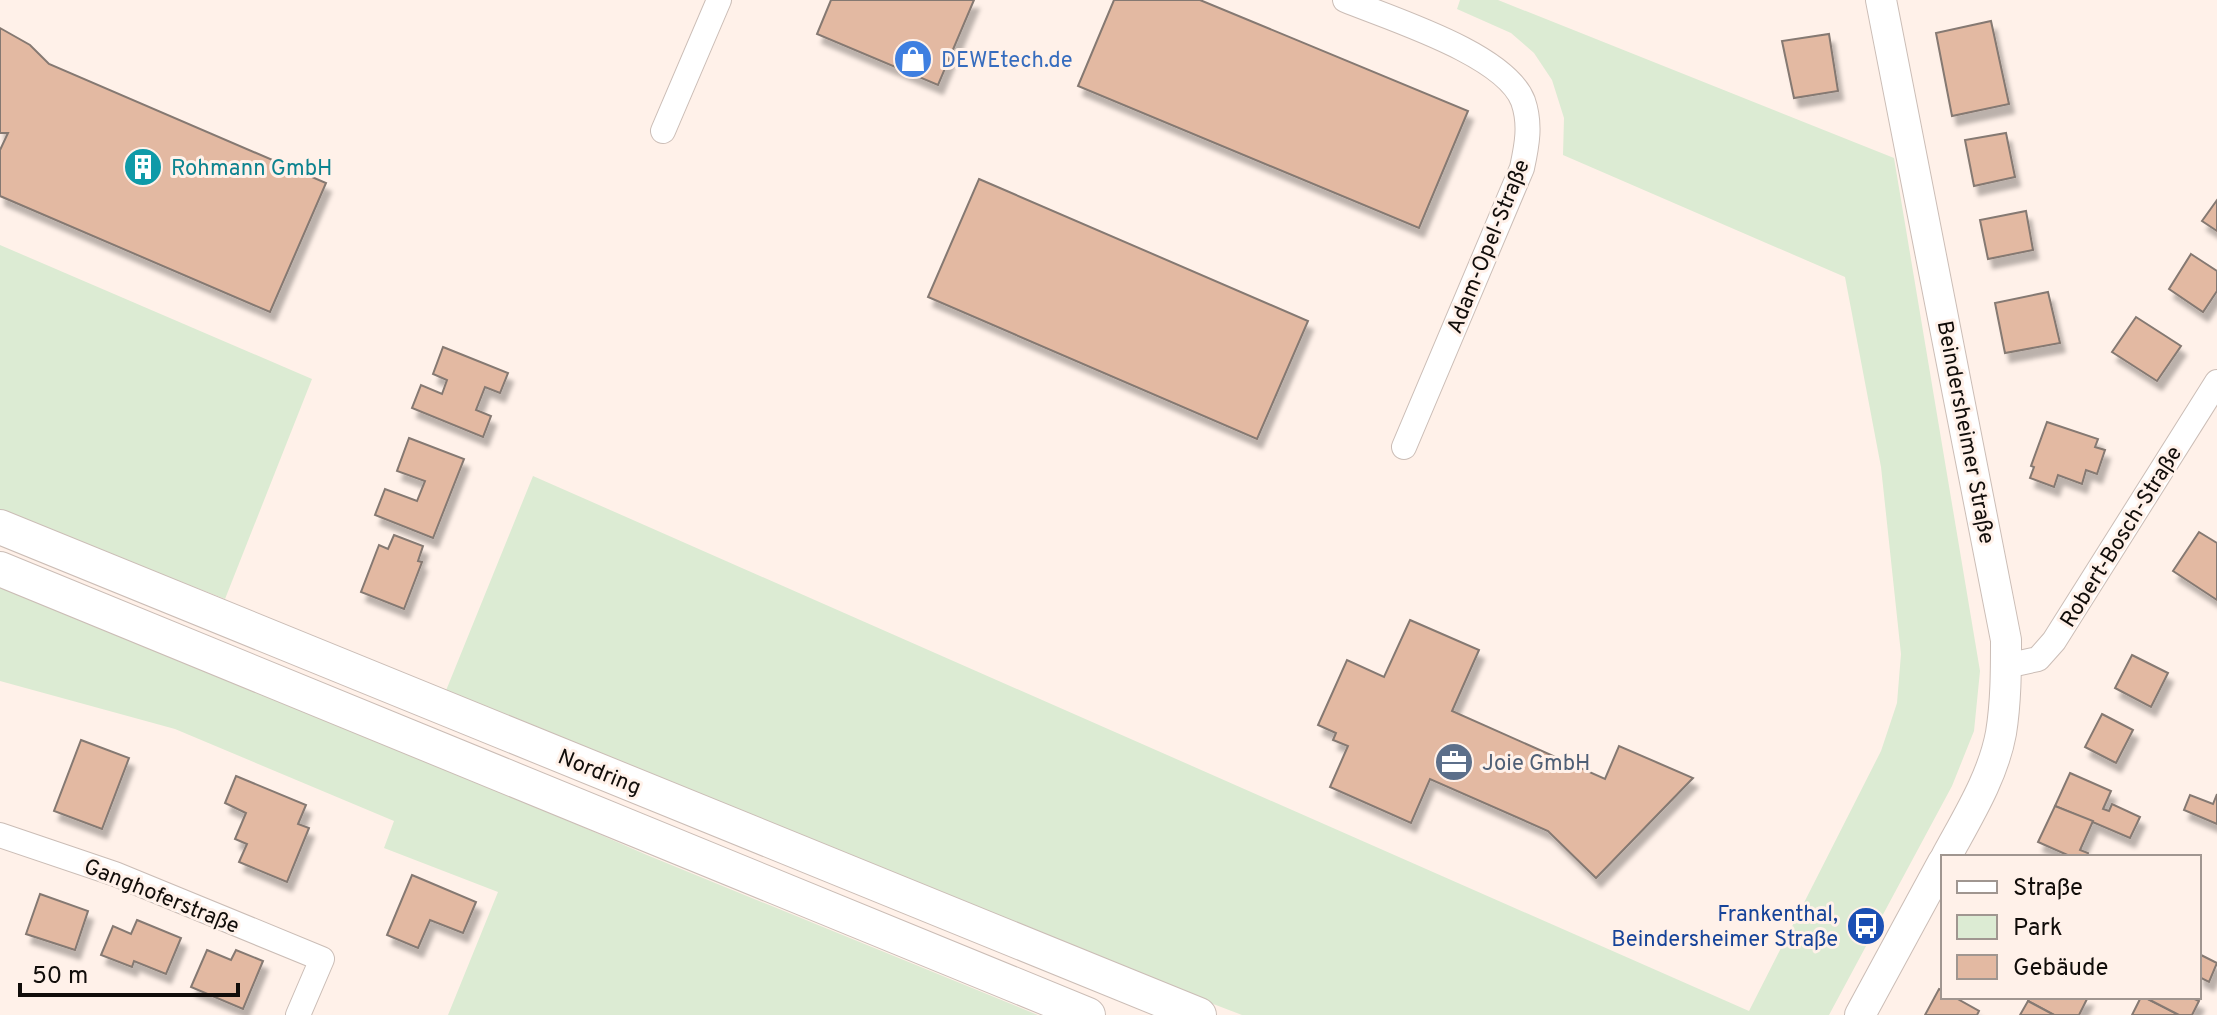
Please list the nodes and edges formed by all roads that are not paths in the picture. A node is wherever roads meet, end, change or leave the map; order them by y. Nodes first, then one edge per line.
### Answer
1 (719, 0) edge
2 (1345, 0) edge
3 (1881, 0) edge
4 (663, 131) dead end
5 (2217, 382) edge
6 (1404, 447) dead end
7 (0, 527) edge
8 (0, 569) edge
9 (2006, 666) junction
10 (0, 835) edge
11 (1946, 855) edge
12 (1941, 865) edge
13 (298, 1015) edge
14 (1088, 1015) edge
15 (1199, 1015) edge
16 (1860, 1015) edge

1 - 4 street
2 - 6 street, Adam-Opel-Straße
3 - 9 street, Beindersheimer Straße
5 - 9 street, Robert-Bosch-Straße
7 - 15 main road, Nordring
8 - 14 main road, Nordring
9 - 11 street, Beindersheimer Straße
10 - 13 street, Ganghoferstraße
12 - 16 street, Beindersheimer Straße

